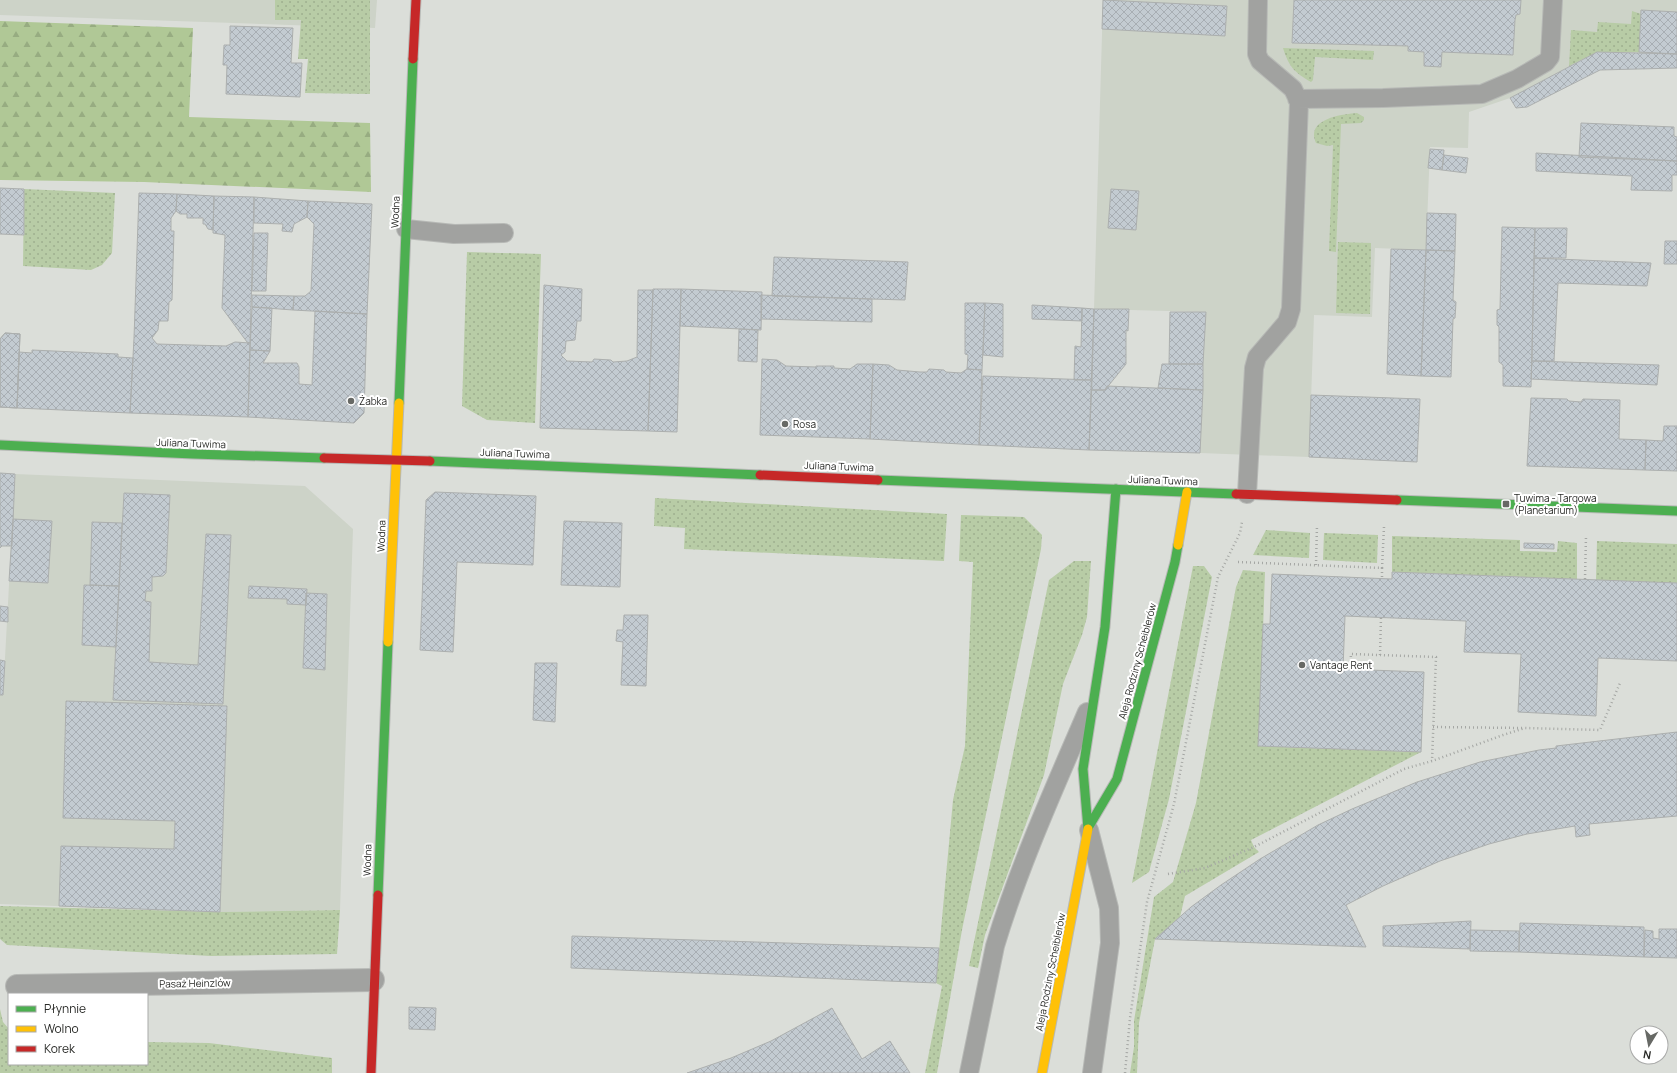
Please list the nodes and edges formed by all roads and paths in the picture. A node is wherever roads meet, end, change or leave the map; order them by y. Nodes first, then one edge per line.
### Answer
1 (416, 0) edge
2 (1258, 0) edge
3 (1553, 0) edge
4 (1297, 99) junction
5 (406, 229) junction
6 (504, 233) dead end
7 (0, 445) edge
8 (396, 460) junction
9 (1116, 489) junction
10 (1187, 492) junction
11 (1246, 494) junction
12 (1677, 511) edge
13 (1317, 525) dead end
14 (1384, 527) dead end
15 (1586, 534) dead end
16 (1238, 562) dead end
17 (1316, 565) junction
18 (1382, 568) junction
19 (1382, 578) dead end
20 (1585, 580) dead end
21 (1381, 617) dead end
22 (1380, 655) junction
23 (1350, 669) dead end
24 (1620, 683) dead end
25 (1096, 689) junction
26 (1433, 726) junction
27 (1525, 728) junction
28 (1432, 761) junction
29 (1088, 828) junction
30 (1168, 874) dead end
31 (373, 980) junction
32 (17, 986) dead end
33 (371, 1073) edge
34 (969, 1073) edge
35 (1042, 1073) edge
36 (1092, 1073) edge
37 (1125, 1073) edge

1 - 5 street, Wodna
2 - 4 lane
3 - 4 lane
4 - 11 lane
5 - 6 lane
5 - 8 street, Wodna
7 - 8 street, Juliana Tuwima
8 - 9 street, Juliana Tuwima
8 - 31 street, Wodna
9 - 10 street, Juliana Tuwima
9 - 25 street, Aleja Rodziny Scheiblerów
10 - 11 street, Juliana Tuwima
10 - 29 street, Aleja Rodziny Scheiblerów
11 - 12 street, Juliana Tuwima
11 - 37 path
13 - 17 path
14 - 18 path
15 - 20 path
16 - 17 path
17 - 18 path
18 - 19 path
21 - 22 path
22 - 23 path
22 - 26 path
24 - 27 path
25 - 29 street, Aleja Rodziny Scheiblerów
25 - 34 lane
26 - 27 path
26 - 28 path
27 - 28 path
28 - 30 path
29 - 35 street, Aleja Rodziny Scheiblerów
29 - 36 lane
31 - 32 street, Pasaż Heinzlów
31 - 33 street, Wodna

